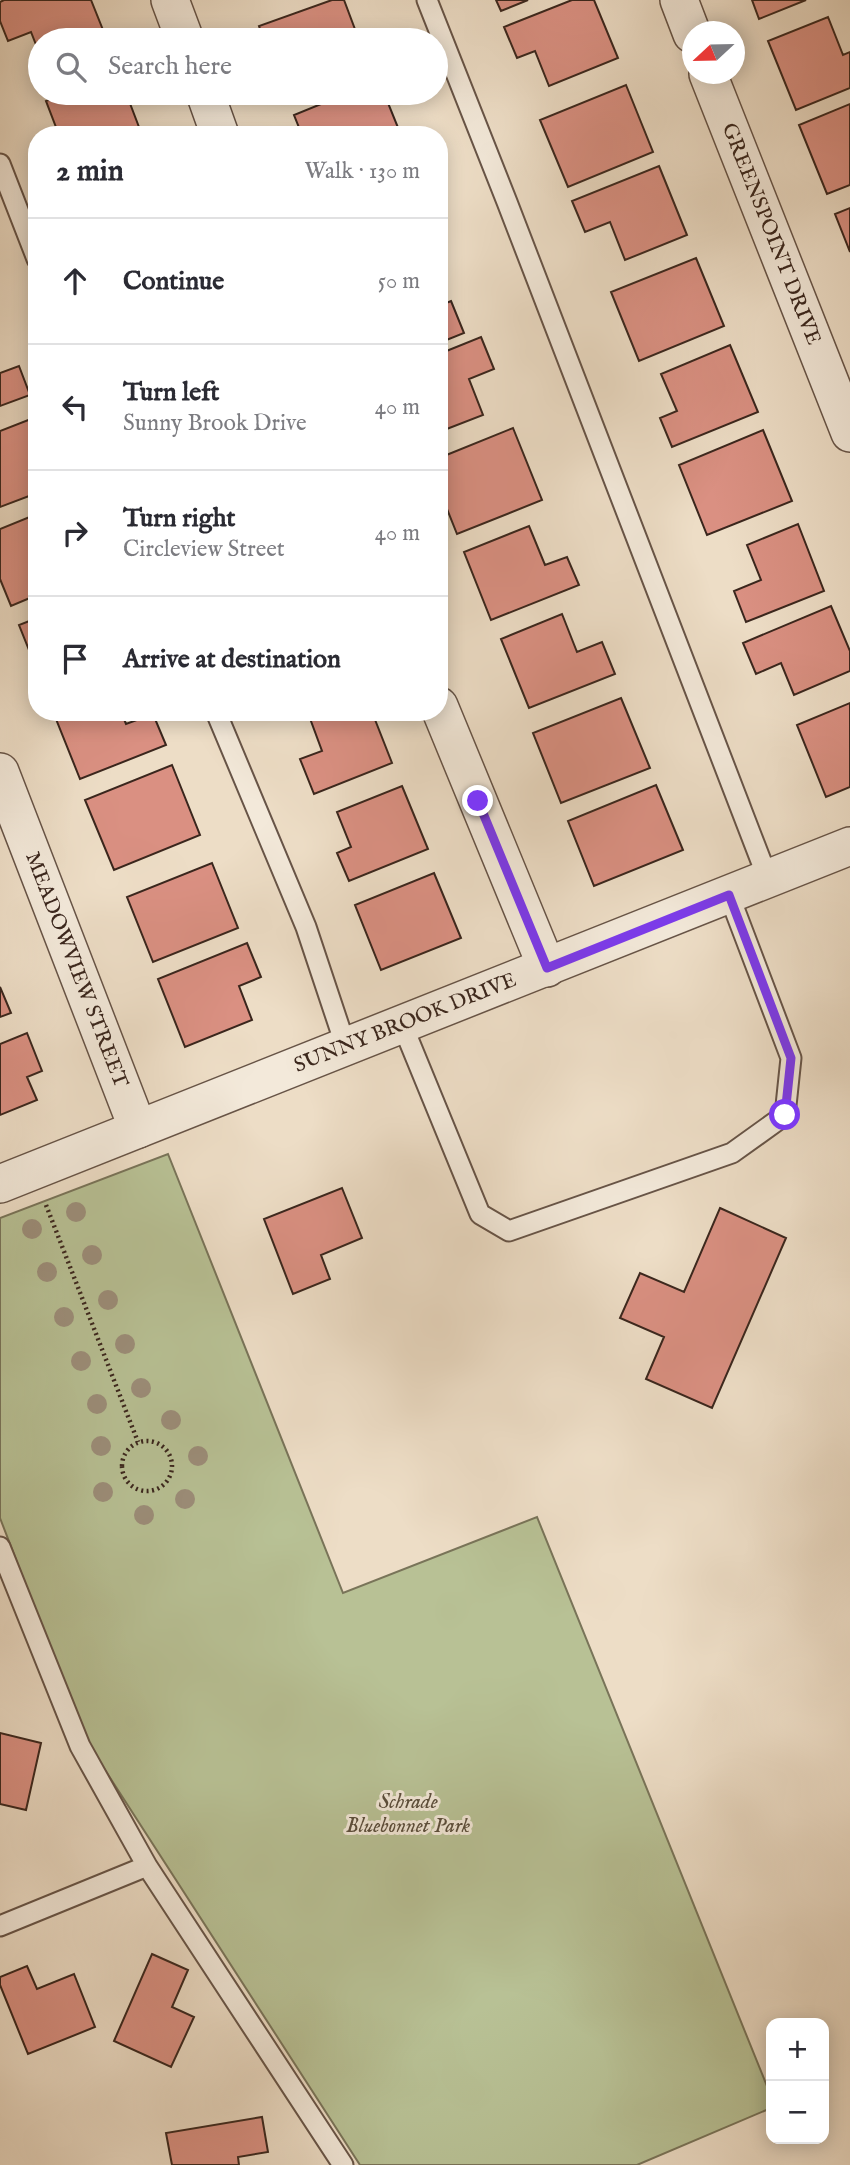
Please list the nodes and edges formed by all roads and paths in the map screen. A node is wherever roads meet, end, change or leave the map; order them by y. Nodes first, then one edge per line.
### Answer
1 (170, 0) edge
2 (427, 0) edge
3 (679, 0) edge
4 (687, 21) edge
5 (180, 28) edge
6 (438, 28) edge
7 (448, 52) edge
8 (712, 84) edge
9 (209, 105) edge
10 (217, 126) edge
11 (0, 164) edge
12 (28, 236) edge
13 (850, 433) edge
14 (220, 721) edge
15 (445, 721) edge
16 (0, 772) edge
17 (850, 846) edge
18 (768, 879) junction
19 (729, 895) junction
20 (547, 968) junction
21 (402, 1024) junction
22 (346, 1047) junction
23 (138, 1129) junction
24 (0, 1184) edge
25 (46, 1205) dead end
26 (138, 1442) junction
27 (0, 1548) edge
28 (147, 1866) junction
29 (0, 1926) edge
30 (343, 2165) edge

1 - 5 street
2 - 6 lane
3 - 4 street
7 - 18 lane
8 - 13 street, GREENSPOINT DRIVE
9 - 10 street
11 - 12 lane
14 - 22 lane
15 - 20 street
16 - 23 street, MEADOWVIEW STREET
17 - 18 street, SUNNY BROOK DRIVE
18 - 19 street, SUNNY BROOK DRIVE
19 - 20 street, SUNNY BROOK DRIVE
19 - 21 lane
20 - 21 street, SUNNY BROOK DRIVE
21 - 22 street, SUNNY BROOK DRIVE
22 - 23 street, SUNNY BROOK DRIVE
23 - 24 street, SUNNY BROOK DRIVE
25 - 26 path
26 - 26 path
27 - 28 lane
28 - 29 lane
28 - 30 lane

